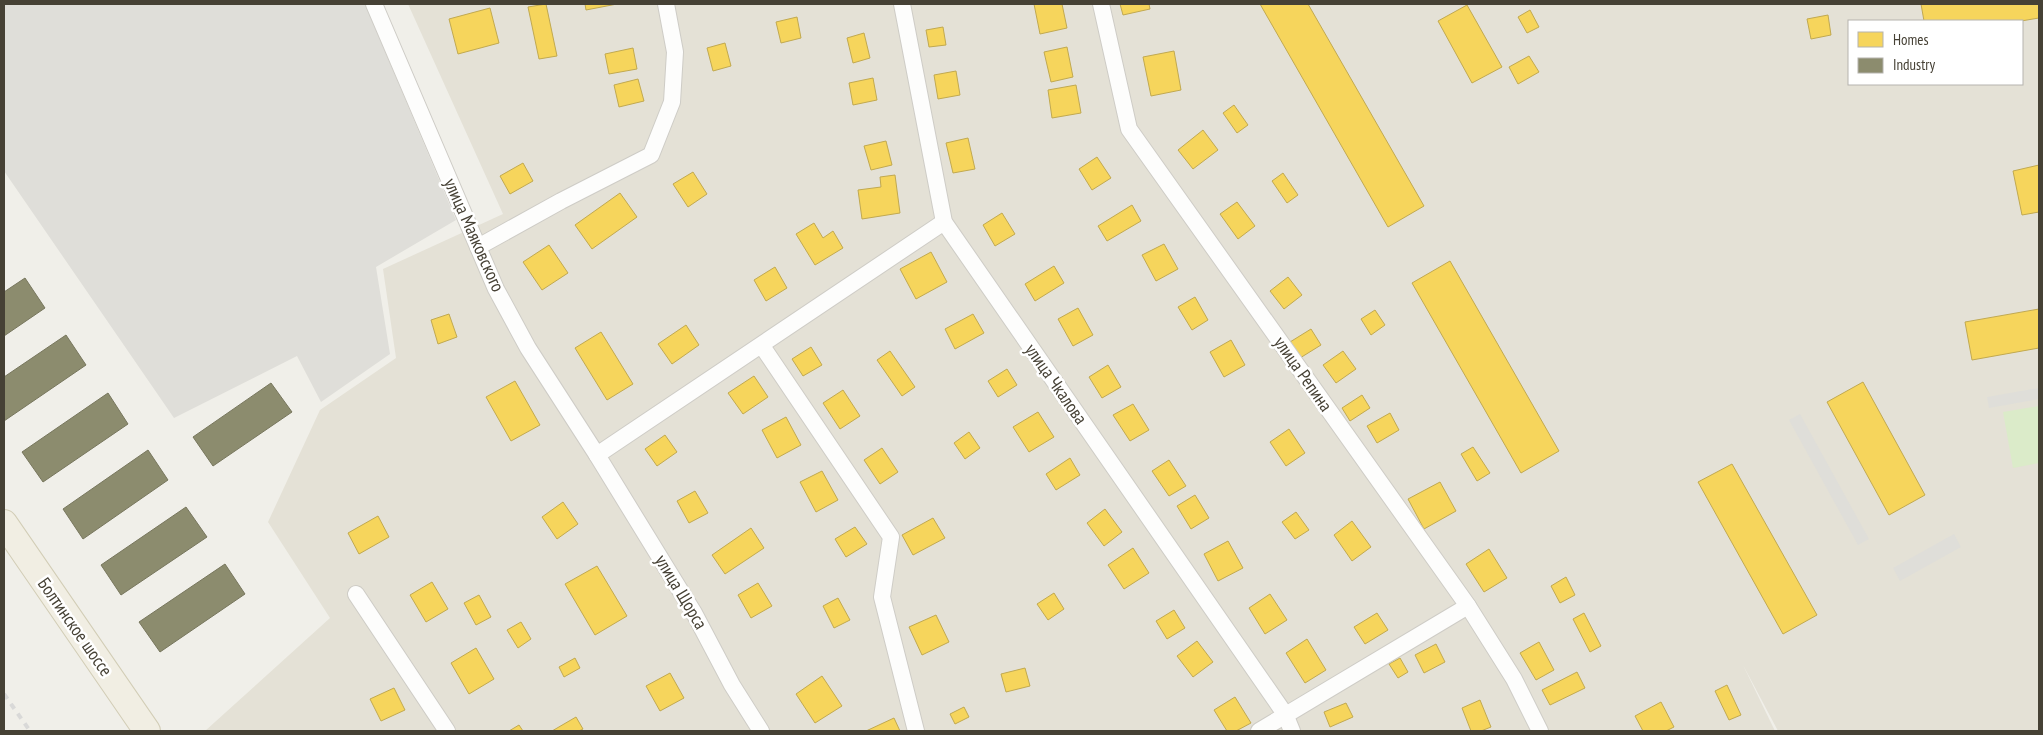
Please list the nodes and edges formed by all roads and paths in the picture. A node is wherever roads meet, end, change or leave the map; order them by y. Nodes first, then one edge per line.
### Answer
1 (374, 4) edge
2 (666, 4) edge
3 (902, 4) edge
4 (1101, 4) edge
5 (944, 222) junction
6 (478, 247) junction
7 (762, 346) junction
8 (597, 455) junction
9 (4, 523) edge
10 (356, 594) dead end
11 (1468, 606) junction
12 (1285, 714) junction
13 (147, 731) edge
14 (447, 731) edge
15 (762, 731) edge
16 (916, 731) edge
17 (1259, 731) edge
18 (1292, 731) edge
19 (1540, 731) edge

1 - 6 street, улица Маяковского
2 - 6 street
3 - 5 street, улица Чкалова
4 - 11 street, улица Репина
5 - 7 street
5 - 12 street, улица Чкалова
6 - 8 street, улица Маяковского
7 - 8 street
7 - 16 street
8 - 15 street, улица Щорса
9 - 13 main road, Болтинское шоссе
10 - 14 street
11 - 12 street
11 - 19 street, улица Репина
12 - 17 street
12 - 18 street, улица Чкалова

